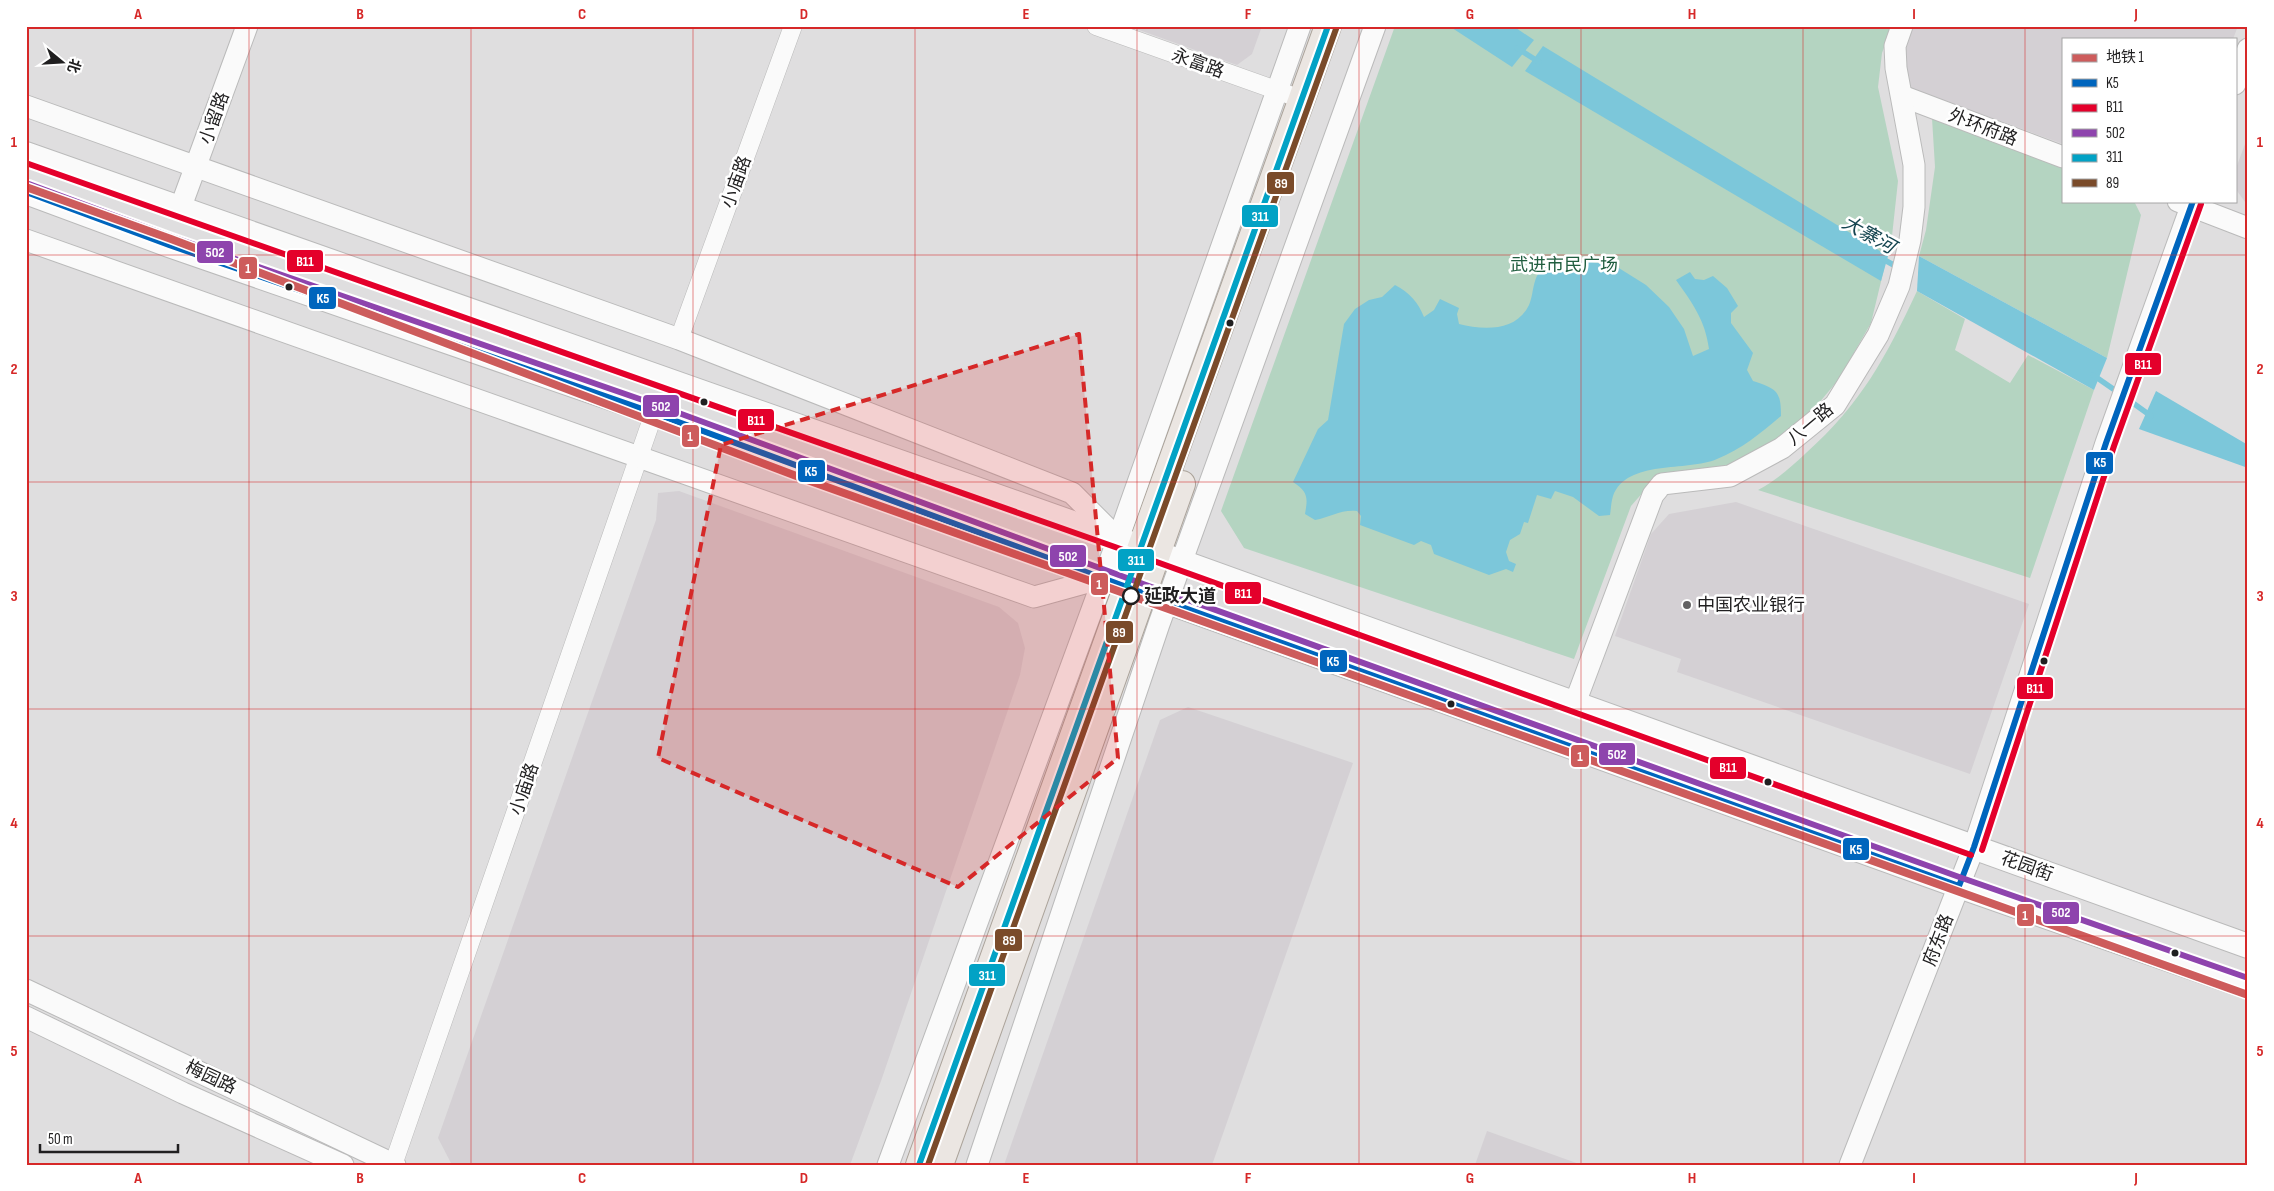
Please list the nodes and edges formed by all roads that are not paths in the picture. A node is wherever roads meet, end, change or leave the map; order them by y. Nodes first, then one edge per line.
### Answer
1 (247, 26) edge
2 (793, 26) edge
3 (1096, 26) edge
4 (1300, 26) edge
5 (1328, 26) edge
6 (1345, 26) edge
7 (1375, 26) edge
8 (1902, 26) edge
9 (2248, 49) edge
10 (2236, 81) edge
11 (1277, 91) junction
12 (1902, 96) junction
13 (1301, 99) junction
14 (26, 106) edge
15 (26, 154) edge
16 (2062, 157) edge
17 (196, 166) junction
18 (26, 192) edge
19 (2187, 203) edge
20 (180, 209) junction
21 (2248, 228) edge
22 (26, 240) edge
23 (680, 338) junction
24 (654, 413) junction
25 (638, 458) junction
26 (1138, 546) junction
27 (1182, 562) junction
28 (1124, 585) junction
29 (1169, 601) junction
30 (1575, 703) junction
31 (1974, 847) junction
32 (1959, 886) junction
33 (2248, 946) edge
34 (2248, 987) edge
35 (26, 990) edge
36 (26, 1017) edge
37 (343, 1165) edge
38 (394, 1165) edge
39 (888, 1165) edge
40 (919, 1165) edge
41 (940, 1165) edge
42 (977, 1165) edge
43 (1850, 1165) edge

1 - 17 street, 小留路
2 - 23 street, 小庙路
3 - 11 street, 永富路
4 - 11 street
5 - 13 main road
6 - 26 main road
7 - 27 street
8 - 12 street, 八一路
9 - 10 street
11 - 13 street, 永富路
11 - 26 street
12 - 16 street, 外环府路
12 - 30 street, 八一路
13 - 26 main road
14 - 17 street
15 - 20 main road, 花园街
17 - 20 street, 小留路
17 - 23 street
18 - 24 main road
19 - 21 street
19 - 31 street, 府东路
20 - 26 main road, 花园街
22 - 25 street
23 - 26 street
24 - 25 street, 小庙路
24 - 28 main road
25 - 28 street
25 - 38 street, 小庙路
26 - 27 main road, 花园街
26 - 28 main road
27 - 29 street
27 - 30 main road, 花园街
28 - 29 main road
28 - 39 street
28 - 40 main road
28 - 41 main road
29 - 32 main road
29 - 42 street
30 - 31 main road, 花园街
31 - 32 street, 府东路
31 - 33 main road, 花园街
32 - 34 main road
32 - 43 street, 府东路
35 - 38 street, 梅园路
36 - 37 street, 梅园路

